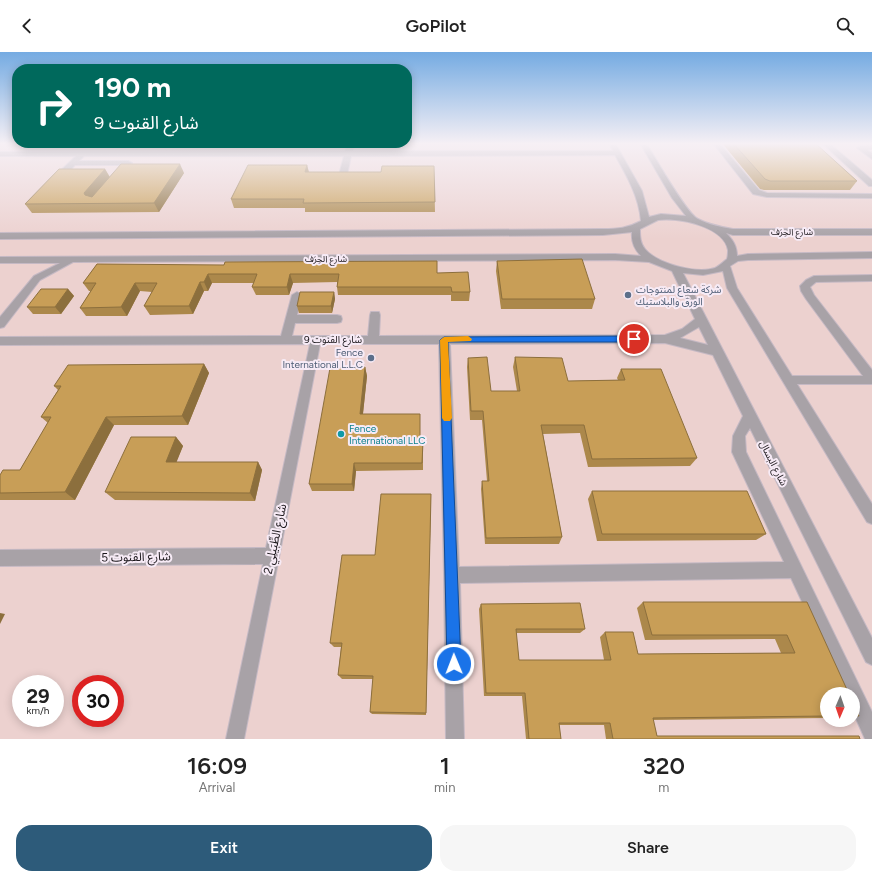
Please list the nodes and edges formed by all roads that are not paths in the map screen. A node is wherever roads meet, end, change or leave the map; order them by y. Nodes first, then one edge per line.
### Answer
1 (61, 175) edge
2 (629, 175) edge
3 (662, 175) edge
4 (742, 175) edge
5 (862, 175) edge
6 (52, 184) edge
7 (872, 184) edge
8 (872, 196) edge
9 (693, 220) junction
10 (646, 221) junction
11 (636, 228) junction
12 (713, 228) junction
13 (872, 232) edge
14 (0, 236) edge
15 (872, 256) edge
16 (651, 259) junction
17 (0, 260) edge
18 (25, 260) junction
19 (73, 260) junction
20 (729, 263) junction
21 (677, 270) junction
22 (37, 278) junction
23 (872, 278) edge
24 (297, 295) dead end
25 (375, 315) dead end
26 (291, 319) junction
27 (336, 319) dead end
28 (701, 320) junction
29 (0, 324) edge
30 (286, 339) junction
31 (316, 339) junction
32 (373, 339) junction
33 (665, 339) junction
34 (444, 340) junction
35 (0, 341) edge
36 (717, 352) junction
37 (788, 380) junction
38 (872, 380) edge
39 (750, 416) junction
40 (872, 517) edge
41 (271, 556) junction
42 (0, 558) edge
43 (795, 570) junction
44 (452, 575) junction
45 (872, 656) edge
46 (872, 732) edge
47 (235, 739) edge
48 (455, 739) edge

1 - 6 street
2 - 10 street
3 - 9 street
4 - 8 street
5 - 7 street
9 - 10 street
9 - 12 street
10 - 11 street
11 - 14 street
11 - 16 street
12 - 13 street, شارع الحِرَف
12 - 20 street
15 - 20 street
16 - 19 street, شارع الحِرَف
16 - 21 street
17 - 18 street, شارع الحِرَف
18 - 19 street, شارع الحِرَف
18 - 22 street
19 - 22 street
20 - 21 street
20 - 37 street
21 - 28 street, شارع البسال
22 - 29 street
23 - 38 street
24 - 26 street
25 - 32 street
26 - 27 street
26 - 30 street
28 - 33 street, شارع القنوت 9
28 - 36 street, شارع البسال
30 - 31 street, شارع القنوت 9
30 - 35 street, شارع القنوت 9
31 - 32 street, شارع القنوت 9
31 - 41 street, شارع الطِّبَيلِي 2
32 - 34 street, شارع القنوت 9
33 - 34 street, شارع القنوت 9
33 - 36 street, شارع القنوت 9
34 - 44 street
36 - 39 street, شارع البسال
37 - 38 street
37 - 40 street
39 - 43 street
39 - 45 street, شارع البسال
41 - 42 street, شارع القنوت 5
41 - 47 street, شارع الطِّبَيلِي 2
43 - 44 street
43 - 46 street
44 - 48 street

